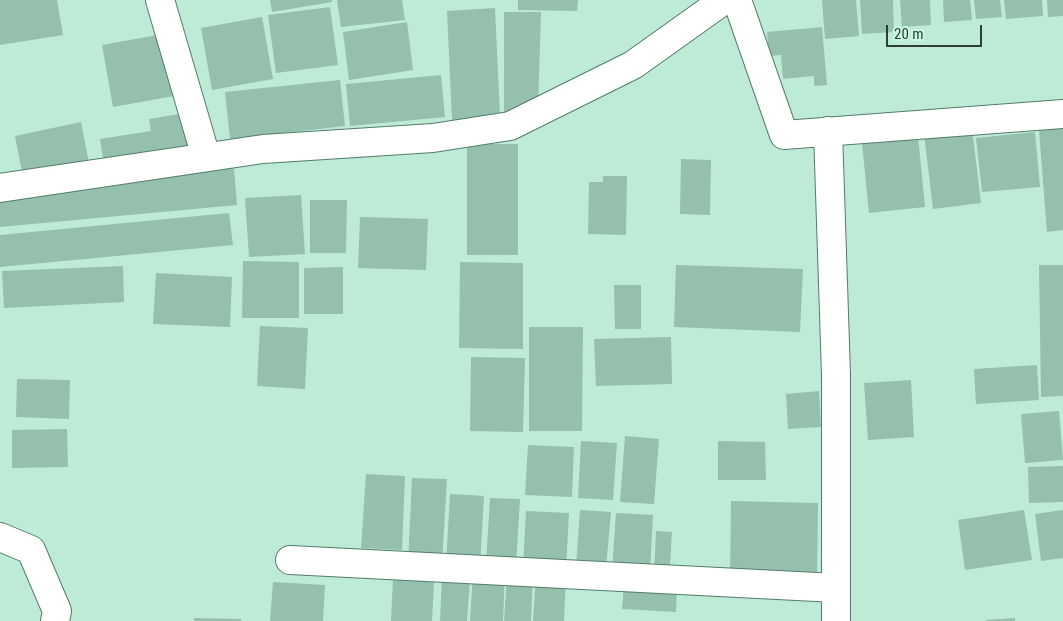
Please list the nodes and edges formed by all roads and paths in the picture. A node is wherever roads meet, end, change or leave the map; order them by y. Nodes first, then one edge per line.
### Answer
1 (160, 0) edge
2 (724, 0) edge
3 (737, 0) edge
4 (1063, 114) edge
5 (828, 131) junction
6 (206, 157) junction
7 (0, 188) edge
8 (0, 537) edge
9 (290, 560) dead end
10 (836, 588) junction
11 (55, 621) edge
12 (836, 621) edge

1 - 6 street
2 - 6 street
3 - 5 street
4 - 5 street
5 - 10 street
6 - 7 street
8 - 11 street
9 - 10 street
10 - 12 street

